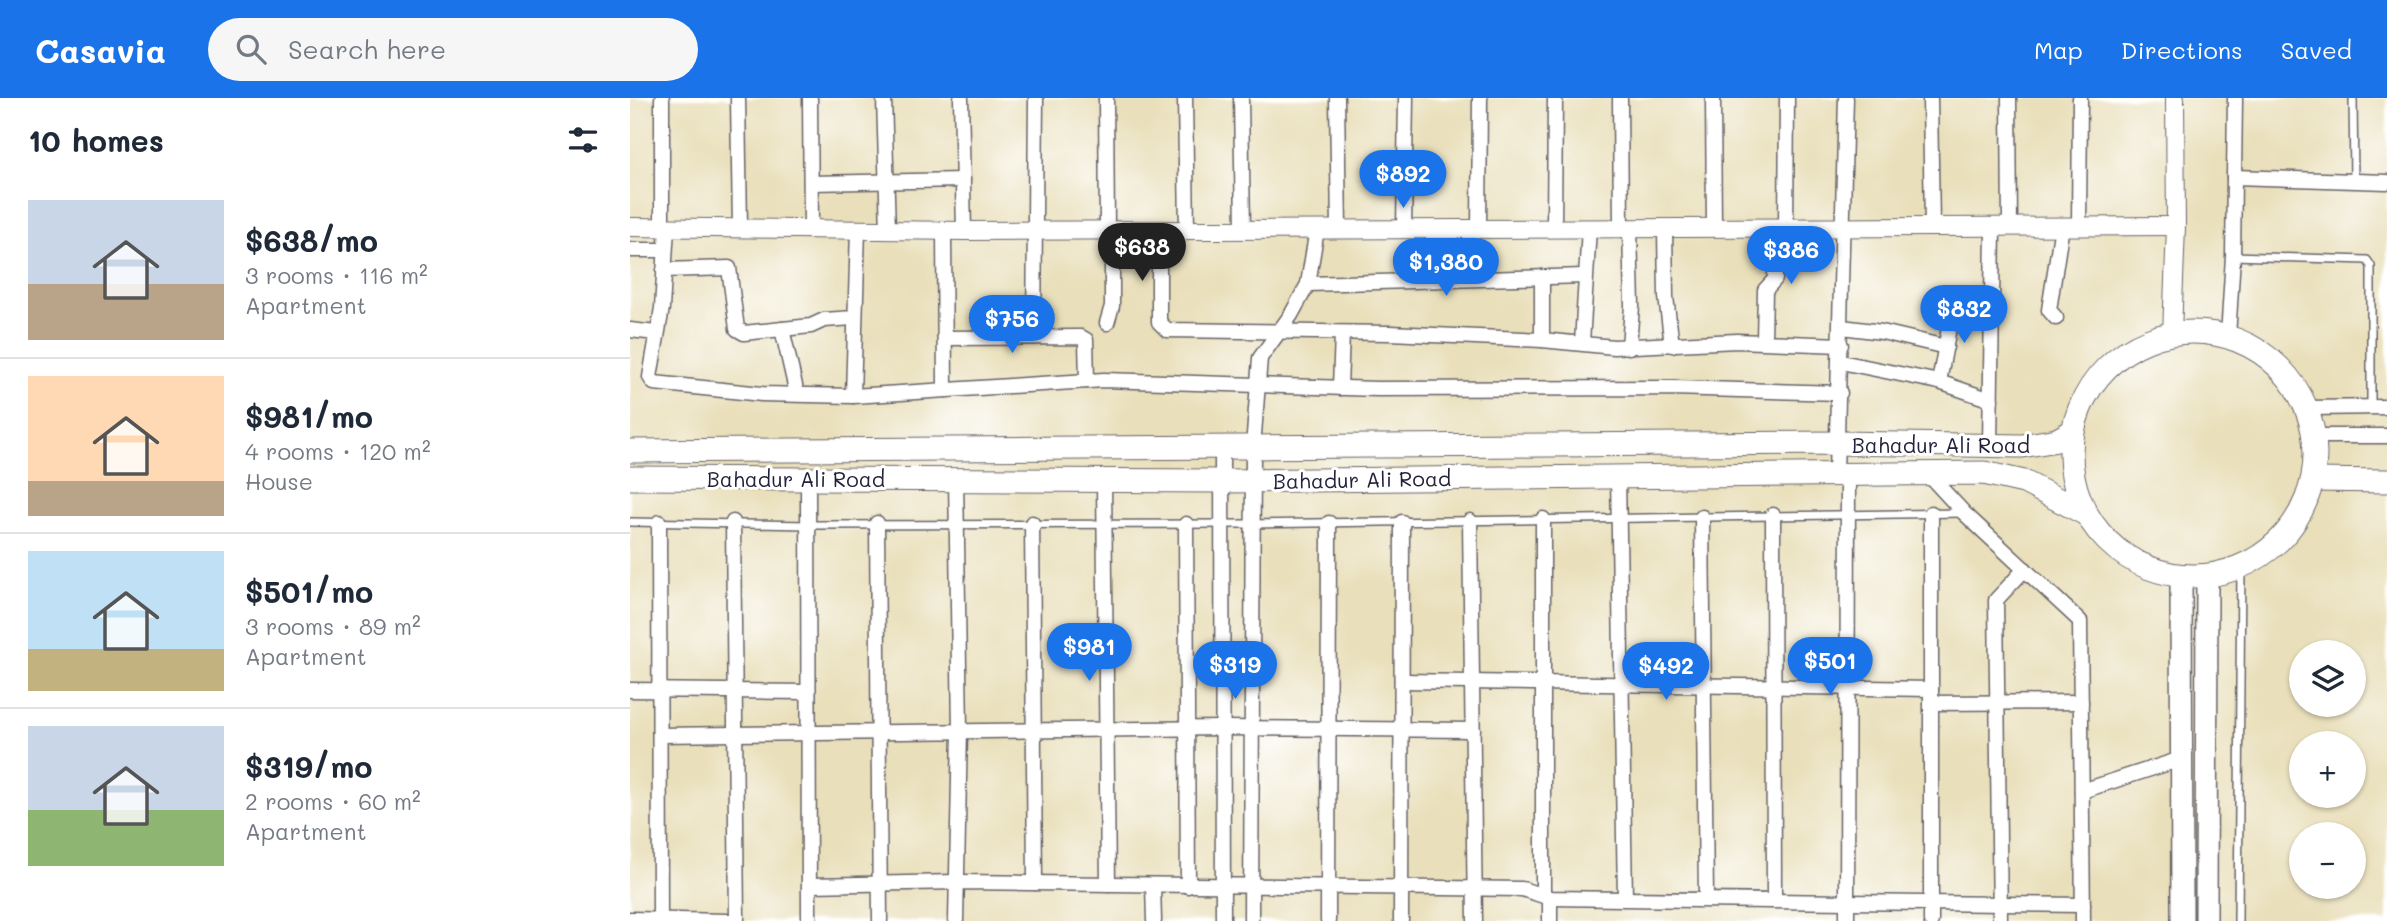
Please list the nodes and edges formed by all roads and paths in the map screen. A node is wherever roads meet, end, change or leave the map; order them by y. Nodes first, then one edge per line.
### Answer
1 (662, 98) edge
2 (738, 98) edge
3 (810, 98) edge
4 (884, 98) edge
5 (961, 98) edge
6 (1036, 98) edge
7 (1106, 98) edge
8 (1185, 98) edge
9 (1241, 98) edge
10 (1337, 98) edge
11 (1406, 98) edge
12 (1480, 98) edge
13 (1555, 98) edge
14 (1620, 98) edge
15 (1713, 98) edge
16 (1787, 98) edge
17 (1846, 98) edge
18 (1930, 98) edge
19 (2009, 98) edge
20 (2080, 98) edge
21 (2175, 98) edge
22 (2235, 98) edge
23 (2353, 98) edge
24 (2234, 177) junction
25 (963, 180) junction
26 (885, 181) junction
27 (2354, 181) junction
28 (2387, 182) edge
29 (811, 183) junction
30 (2071, 226) junction
31 (2176, 226) junction
32 (630, 227) edge
33 (1844, 227) junction
34 (1931, 227) junction
35 (2002, 227) junction
36 (664, 228) junction
37 (740, 228) junction
38 (1554, 228) junction
39 (1589, 228) junction
40 (1625, 228) junction
41 (1665, 228) junction
42 (1714, 228) junction
43 (1781, 228) junction
44 (811, 229) junction
45 (858, 229) junction
46 (1317, 229) junction
47 (1339, 229) junction
48 (1404, 229) junction
49 (1479, 229) junction
50 (888, 230) junction
51 (1033, 230) junction
52 (1109, 230) junction
53 (1158, 230) junction
54 (1187, 230) junction
55 (1243, 230) junction
56 (944, 231) junction
57 (964, 231) junction
58 (630, 250) edge
59 (665, 250) junction
60 (2233, 256) junction
61 (664, 270) junction
62 (1585, 276) junction
63 (1542, 277) junction
64 (1308, 284) junction
65 (1954, 301) dead end
66 (854, 318) junction
67 (2056, 318) dead end
68 (1107, 323) dead end
69 (1842, 327) junction
70 (782, 329) junction
71 (630, 330) edge
72 (656, 333) junction
73 (1278, 333) junction
74 (1342, 333) junction
75 (2172, 334) junction
76 (1034, 337) junction
77 (2228, 337) junction
78 (944, 338) junction
79 (1542, 340) junction
80 (1764, 341) junction
81 (1581, 343) junction
82 (1672, 345) junction
83 (1841, 345) junction
84 (1629, 347) junction
85 (1946, 347) junction
86 (1841, 362) junction
87 (1087, 381) junction
88 (1939, 382) junction
89 (1257, 387) junction
90 (1340, 388) junction
91 (945, 390) junction
92 (1840, 393) junction
93 (797, 394) junction
94 (853, 396) junction
95 (1991, 400) junction
96 (2371, 407) junction
97 (2387, 407) edge
98 (2307, 408) junction
99 (2073, 430) junction
100 (2315, 436) junction
101 (2387, 436) edge
102 (1839, 443) junction
103 (1990, 446) junction
104 (1253, 447) junction
105 (1222, 448) junction
106 (630, 451) edge
107 (1926, 472) junction
108 (1842, 473) junction
109 (1618, 475) junction
110 (630, 478) edge
111 (808, 478) junction
112 (956, 479) junction
113 (2313, 480) junction
114 (1104, 481) junction
115 (1222, 481) junction
116 (1253, 481) junction
117 (2387, 481) edge
118 (1931, 513) junction
119 (1964, 513) junction
120 (1849, 514) junction
121 (2086, 514) junction
122 (1773, 516) junction
123 (1702, 517) junction
124 (1618, 518) junction
125 (1543, 519) junction
126 (1470, 521) junction
127 (630, 522) edge
128 (659, 522) junction
129 (733, 522) junction
130 (1402, 522) junction
131 (877, 523) junction
132 (957, 523) junction
133 (1032, 523) junction
134 (1329, 523) junction
135 (1105, 524) junction
136 (1186, 524) junction
137 (1222, 524) junction
138 (1253, 524) junction
139 (808, 525) junction
140 (2241, 567) junction
141 (2025, 569) junction
142 (2181, 576) junction
143 (2207, 576) junction
144 (1402, 681) junction
145 (1472, 682) junction
146 (1543, 683) junction
147 (1621, 684) junction
148 (1704, 685) junction
149 (1773, 686) junction
150 (1848, 688) junction
151 (660, 689) junction
152 (735, 689) junction
153 (630, 690) edge
154 (808, 692) junction
155 (1931, 696) junction
156 (2081, 702) junction
157 (1997, 703) junction
158 (1402, 727) junction
159 (1222, 728) junction
160 (1252, 728) junction
161 (1329, 728) junction
162 (1107, 729) junction
163 (1187, 729) junction
164 (960, 730) junction
165 (1034, 730) junction
166 (1473, 730) junction
167 (810, 731) junction
168 (879, 731) junction
169 (735, 733) junction
170 (660, 736) junction
171 (2181, 759) junction
172 (2082, 791) junction
173 (957, 882) junction
174 (879, 883) junction
175 (1035, 883) junction
176 (1108, 884) junction
177 (810, 885) junction
178 (1153, 886) junction
179 (1188, 886) junction
180 (1223, 886) junction
181 (1252, 887) junction
182 (1328, 888) junction
183 (1401, 888) junction
184 (1475, 889) junction
185 (1547, 897) junction
186 (1625, 898) junction
187 (1706, 899) junction
188 (1774, 899) junction
189 (1847, 900) junction
190 (1931, 902) junction
191 (2000, 904) junction
192 (2083, 905) junction
193 (630, 919) edge
194 (660, 920) edge
195 (727, 921) edge
196 (737, 921) edge
197 (809, 921) edge
198 (880, 921) edge
199 (956, 921) edge
200 (1154, 921) edge
201 (1223, 921) edge
202 (1251, 921) edge
203 (1328, 921) edge
204 (1401, 921) edge
205 (1475, 921) edge
206 (1550, 921) edge
207 (1847, 921) edge
208 (1931, 921) edge
209 (2000, 921) edge
210 (2083, 921) edge
211 (2182, 921) edge
212 (2206, 921) edge
213 (2238, 921) edge

1 - 36 street
2 - 37 street
3 - 29 street
4 - 26 street
5 - 25 street
6 - 51 street
7 - 52 street
8 - 54 street
9 - 55 street
10 - 47 street
11 - 48 street
12 - 49 street
13 - 38 street
14 - 40 street
15 - 42 street
16 - 43 street
17 - 33 street
18 - 34 street
19 - 35 street
20 - 30 street
21 - 31 street
22 - 24 street
23 - 27 lane
24 - 27 street
24 - 60 street
25 - 26 street
25 - 57 street
26 - 29 street
26 - 50 street
27 - 28 street
29 - 44 street
30 - 31 street
30 - 35 street
30 - 67 street
31 - 75 street
32 - 36 street
33 - 34 street
33 - 43 street
33 - 69 street
34 - 35 street
35 - 95 street
36 - 37 street
36 - 59 street
37 - 44 street
38 - 39 street
38 - 49 street
39 - 40 street
39 - 62 street
40 - 41 street
40 - 84 street
41 - 42 street
41 - 82 street
42 - 43 street
43 - 80 street
44 - 45 street
45 - 50 street
45 - 66 street
46 - 47 street
46 - 55 street
46 - 64 street
47 - 48 street
48 - 49 street
50 - 56 street
51 - 52 street
51 - 57 street
51 - 76 street
52 - 53 street
52 - 68 street
53 - 54 street
53 - 73 street
54 - 55 street
56 - 57 street
56 - 78 street
58 - 59 street
59 - 61 street
60 - 77 street
60 - 96 lane
61 - 70 street
61 - 72 street
62 - 63 street
62 - 81 street
63 - 64 street
63 - 79 street
64 - 73 street
65 - 85 street
66 - 70 street
66 - 94 street
69 - 83 street
69 - 85 street
70 - 93 street
71 - 72 street
72 - 93 street
73 - 74 street
73 - 89 street
74 - 79 street
74 - 90 street
75 - 77 main road
75 - 99 main road
76 - 78 street
76 - 87 street
77 - 98 main road
78 - 91 street
79 - 81 street
80 - 82 street
80 - 83 street
81 - 84 street
82 - 84 street
83 - 86 street
85 - 88 street
86 - 88 street
86 - 92 street
87 - 89 street
87 - 91 street
88 - 95 street
89 - 90 street
89 - 104 street
90 - 92 street
91 - 94 street
92 - 102 street
93 - 94 street
95 - 103 street
96 - 97 street
96 - 98 street
98 - 100 main road
99 - 103 main road, Bahadur Ali Road
99 - 121 main road
100 - 101 street
100 - 113 main road
102 - 103 main road, Bahadur Ali Road
102 - 104 main road, Bahadur Ali Road
102 - 108 street
104 - 105 main road, Bahadur Ali Road
104 - 116 street
105 - 106 main road, Bahadur Ali Road
105 - 115 street
107 - 108 main road, Bahadur Ali Road
107 - 119 street
107 - 121 main road, Bahadur Ali Road
108 - 109 main road, Bahadur Ali Road
108 - 120 street
109 - 116 main road, Bahadur Ali Road
109 - 124 street
110 - 111 main road, Bahadur Ali Road
111 - 112 main road, Bahadur Ali Road
111 - 139 street
112 - 114 main road, Bahadur Ali Road
112 - 132 street
113 - 117 main road
113 - 140 main road
114 - 115 main road, Bahadur Ali Road
114 - 135 street
115 - 116 main road, Bahadur Ali Road
115 - 137 street
116 - 138 street
118 - 119 lane
118 - 120 lane
118 - 155 street
119 - 141 street
120 - 122 lane
120 - 150 street
121 - 142 main road
122 - 123 lane
122 - 149 street
123 - 124 lane
123 - 148 street
124 - 125 lane
124 - 147 street
125 - 126 lane
125 - 146 street
126 - 130 lane
126 - 145 street
127 - 128 lane
128 - 129 lane
128 - 151 street
129 - 139 lane
129 - 152 street
130 - 134 lane
130 - 144 street
131 - 132 lane
131 - 139 lane
131 - 168 street
132 - 133 lane
132 - 164 street
133 - 135 lane
133 - 165 street
134 - 138 lane
134 - 161 street
135 - 136 lane
135 - 162 street
136 - 137 lane
136 - 163 street
137 - 138 lane
137 - 159 street
138 - 160 street
139 - 154 street
140 - 143 main road
140 - 213 lane
141 - 156 street
141 - 157 street
142 - 143 main road
142 - 171 main road
143 - 212 main road
144 - 145 street
144 - 158 street
145 - 146 street
145 - 166 street
146 - 147 street
146 - 185 street
147 - 148 street
147 - 186 street
148 - 149 street
148 - 187 street
149 - 150 street
149 - 188 street
150 - 155 street
150 - 189 street
151 - 152 street
151 - 153 street
151 - 170 street
152 - 154 street
152 - 169 street
154 - 167 street
155 - 157 street
155 - 190 street
156 - 157 street
156 - 172 street
157 - 191 street
158 - 161 street
158 - 166 street
158 - 183 street
159 - 160 street
159 - 163 street
159 - 180 street
160 - 161 street
160 - 181 street
161 - 182 street
162 - 163 street
162 - 165 street
162 - 176 street
163 - 179 street
164 - 165 street
164 - 168 street
164 - 173 street
165 - 175 street
166 - 184 street
167 - 168 street
167 - 169 street
167 - 177 street
168 - 174 street
169 - 170 street
169 - 196 street
170 - 194 street
171 - 172 street
171 - 211 main road
172 - 192 street
173 - 174 street
173 - 175 street
173 - 199 street
174 - 177 street
174 - 198 street
175 - 176 street
176 - 178 street
177 - 197 street
178 - 179 street
178 - 200 street
179 - 180 street
180 - 181 street
180 - 201 street
181 - 182 street
181 - 202 street
182 - 183 street
182 - 203 street
183 - 184 street
183 - 204 street
184 - 185 street
184 - 205 street
185 - 186 street
185 - 206 street
186 - 187 street
187 - 188 street
188 - 189 street
189 - 190 street
189 - 207 street
190 - 191 street
190 - 208 street
191 - 192 street
191 - 209 street
192 - 210 street
193 - 194 street
194 - 195 street

